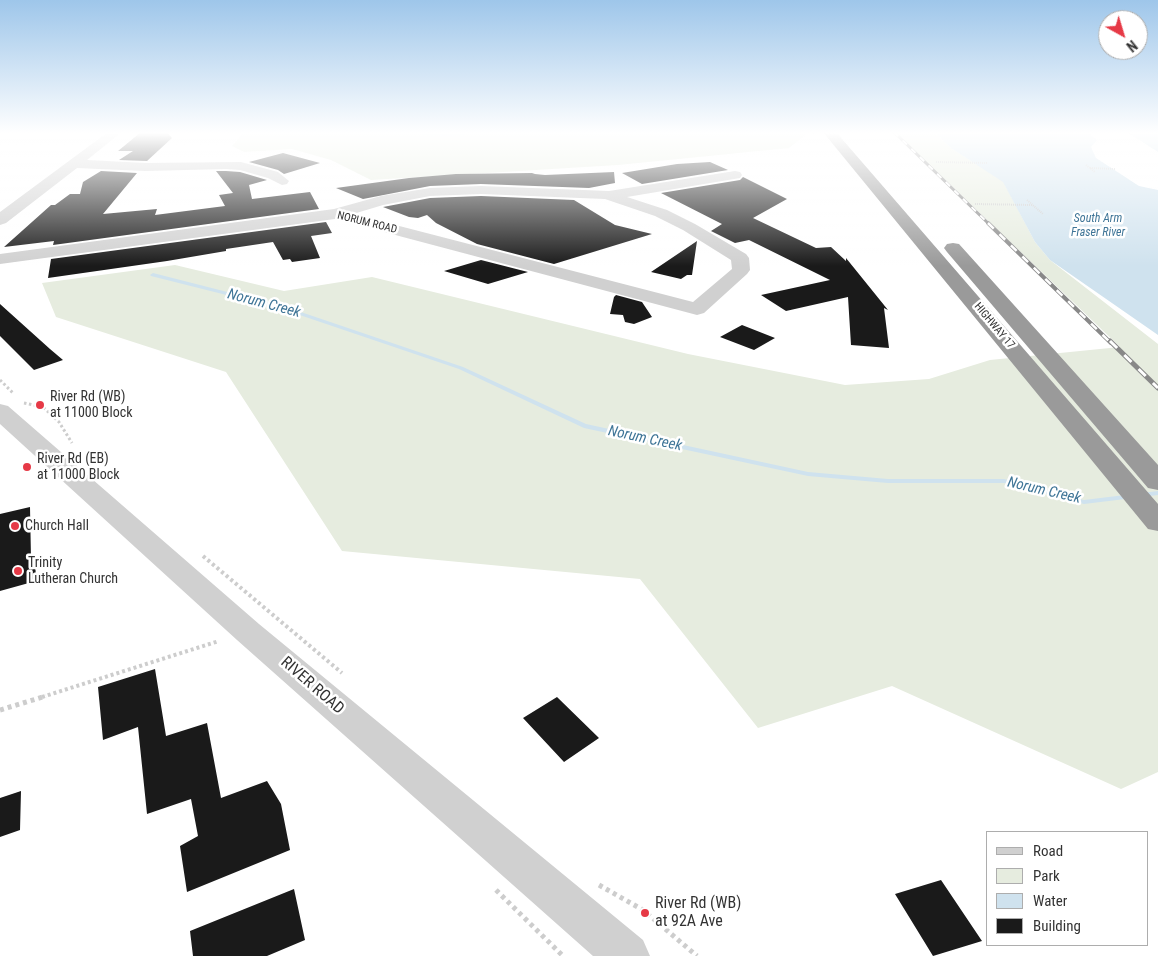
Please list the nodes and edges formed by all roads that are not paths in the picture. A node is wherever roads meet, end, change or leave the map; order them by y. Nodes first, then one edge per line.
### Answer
1 (57, 177) edge
2 (275, 177) edge
3 (725, 177) edge
4 (867, 177) edge
5 (888, 177) edge
6 (282, 181) dead end
7 (606, 195) junction
8 (914, 205) dead end
9 (334, 214) junction
10 (0, 220) edge
11 (942, 236) dead end
12 (0, 258) edge
13 (0, 412) edge
14 (1158, 482) edge
15 (1158, 522) edge
16 (627, 956) edge

1 - 10 street
2 - 6 street
3 - 7 street
4 - 15 highway, HIGHWAY 17
5 - 8 highway
7 - 9 street
7 - 9 street, NORUM ROAD
9 - 12 street, NORUM ROAD
11 - 14 highway, HIGHWAY 17
13 - 16 street, RIVER ROAD

